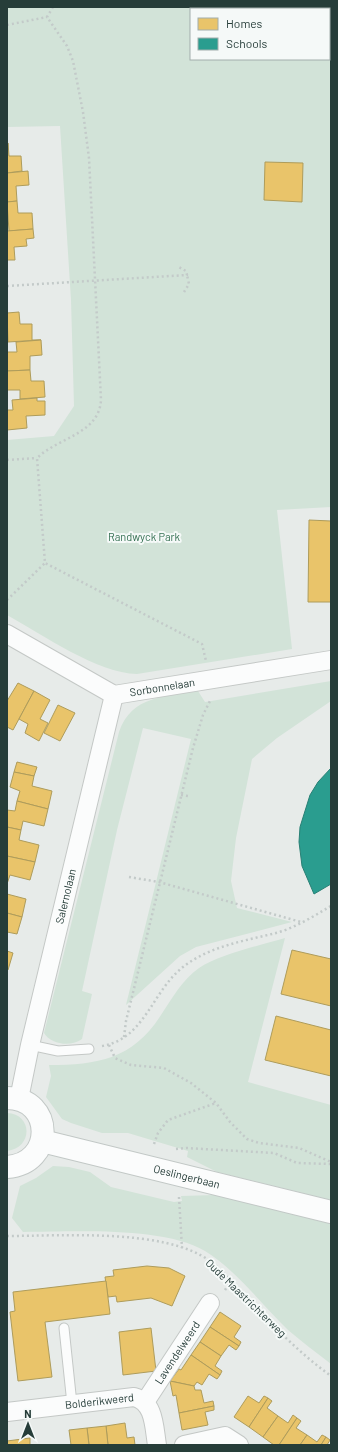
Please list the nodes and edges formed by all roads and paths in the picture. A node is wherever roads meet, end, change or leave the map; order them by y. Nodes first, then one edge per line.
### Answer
1 (53, 7) edge
2 (47, 17) junction
3 (7, 25) edge
4 (177, 266) dead end
5 (187, 276) junction
6 (96, 281) junction
7 (7, 286) edge
8 (184, 292) dead end
9 (37, 458) junction
10 (7, 460) edge
11 (45, 563) junction
12 (7, 600) edge
13 (7, 634) edge
14 (331, 660) edge
15 (210, 680) junction
16 (114, 695) junction
17 (181, 795) junction
18 (188, 796) dead end
19 (129, 877) dead end
20 (159, 882) junction
21 (331, 906) edge
22 (302, 922) junction
23 (124, 1037) junction
24 (30, 1045) junction
25 (110, 1045) junction
26 (90, 1049) joint
27 (13, 1098) edge
28 (216, 1103) junction
29 (42, 1141) junction
30 (154, 1144) dead end
31 (176, 1149) dead end
32 (331, 1163) edge
33 (7, 1167) edge
34 (179, 1197) dead end
35 (331, 1212) edge
36 (7, 1236) edge
37 (182, 1248) junction
38 (210, 1303) dead end
39 (64, 1328) dead end
40 (331, 1376) edge
41 (145, 1402) junction
42 (72, 1404) junction
43 (7, 1412) edge
44 (157, 1445) edge
45 (184, 1445) edge
46 (239, 1445) edge

1 - 2 path
2 - 3 path
2 - 6 path
4 - 5 path
5 - 6 path
5 - 8 path
6 - 7 path
6 - 9 path
9 - 10 path
9 - 11 path
11 - 12 path
11 - 15 path
13 - 16 street, Sorbonnelaan
14 - 15 street, Sorbonnelaan
15 - 16 street, Sorbonnelaan
15 - 17 path
16 - 24 street, Salernolaan
17 - 18 path
17 - 20 path
19 - 20 path
20 - 22 path
20 - 23 path
21 - 22 path
22 - 23 path
23 - 25 path
24 - 26 lane
24 - 27 street, Salernolaan
25 - 26 path
25 - 28 path
27 - 29 main road
28 - 30 path
28 - 32 path
29 - 33 main road
29 - 35 main road, Oeslingerbaan
31 - 32 path
34 - 37 path
36 - 37 path, Oude Maastrichterweg
37 - 40 path, Oude Maastrichterweg
38 - 41 street, Lavendelweerd
39 - 42 lane
41 - 42 street, Bolderikweerd
41 - 44 street, Bolderikweerd
42 - 43 street, Bolderikweerd
45 - 46 street

